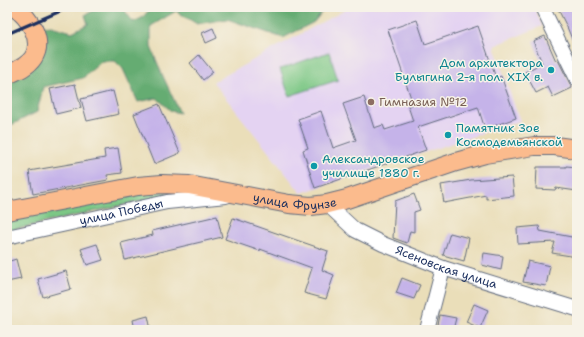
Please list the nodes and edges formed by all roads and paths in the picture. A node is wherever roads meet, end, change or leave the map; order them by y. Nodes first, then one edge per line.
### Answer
1 (14, 7) edge
2 (542, 7) edge
3 (7, 76) edge
4 (577, 79) edge
5 (577, 149) edge
6 (236, 195) junction
7 (328, 204) junction
8 (7, 211) edge
9 (7, 237) edge
10 (443, 268) junction
11 (577, 309) edge
12 (427, 330) edge

1 - 3 main road
2 - 4 street
5 - 7 main road, улица Фрунзе
6 - 7 main road, улица Фрунзе
6 - 8 main road, улица Фрунзе
6 - 9 street, улица Победы
7 - 10 street, Ясеновская улица
10 - 11 street, Ясеновская улица
10 - 12 street

